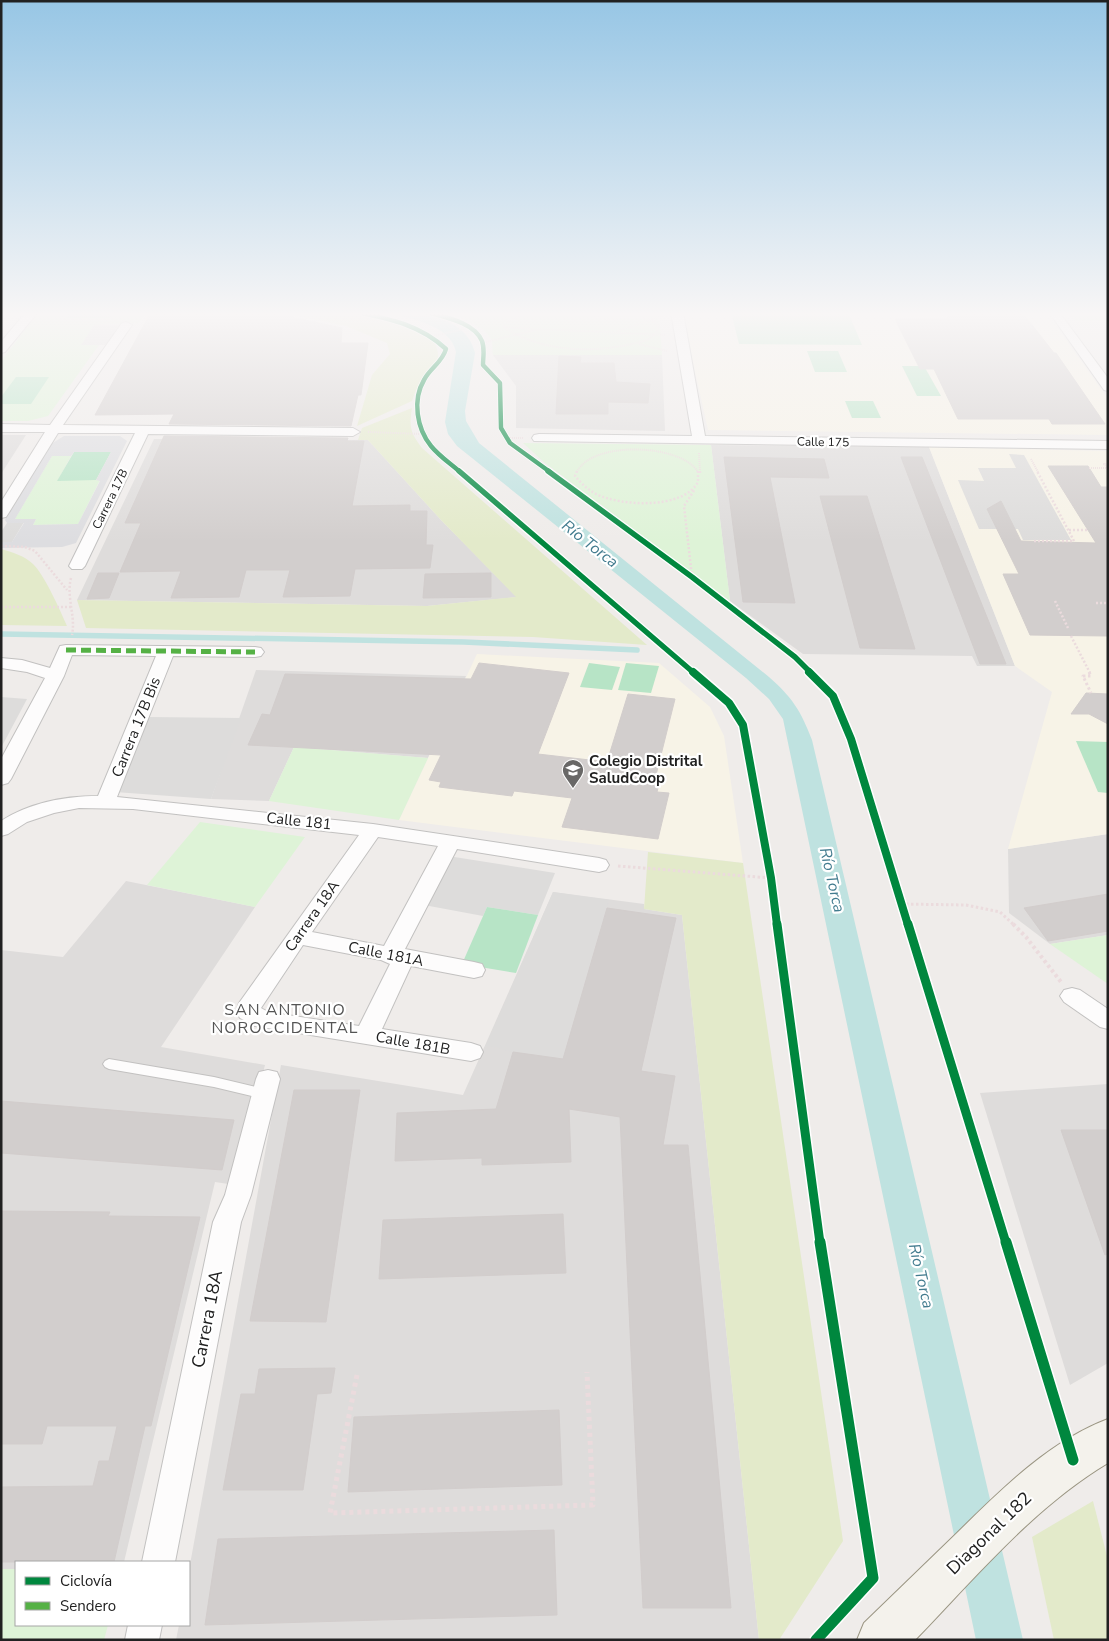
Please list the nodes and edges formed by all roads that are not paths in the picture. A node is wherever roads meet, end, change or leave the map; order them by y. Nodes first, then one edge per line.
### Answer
1 (80, 389) edge
2 (690, 389) edge
3 (1, 428) edge
4 (53, 430) junction
5 (143, 431) junction
6 (353, 432) road end
7 (539, 438) dead end
8 (699, 440) junction
9 (1108, 445) edge
10 (1, 514) edge
11 (76, 566) road end
12 (167, 651) junction
13 (256, 652) dead end
14 (1, 664) edge
15 (55, 676) junction
16 (1, 779) edge
17 (105, 803) junction
18 (1, 830) edge
19 (373, 830) junction
20 (451, 842) junction
21 (600, 865) road end
22 (298, 938) junction
23 (397, 957) junction
24 (474, 970) dead end
25 (1072, 996) road end
26 (251, 1003) joint
27 (1108, 1021) edge
28 (367, 1035) junction
29 (471, 1052) dead end
30 (109, 1064) dead end
31 (266, 1086) joint
32 (1108, 1439) edge
33 (158, 1561) edge
34 (145, 1626) edge
35 (142, 1640) edge
36 (881, 1640) edge

1 - 4 street
2 - 8 street
3 - 4 street
4 - 5 street
4 - 10 street
5 - 6 street
5 - 11 street, Carrera 17B
7 - 8 street, Calle 175
8 - 9 street, Calle 175
12 - 13 street
12 - 15 street
12 - 17 street, Carrera 17B Bis
14 - 15 street
15 - 16 street
17 - 18 street, Calle 181
17 - 19 street, Calle 181
19 - 20 street, Calle 181
19 - 22 street, Carrera 18A
20 - 21 street, Calle 181
20 - 23 street
22 - 23 street, Calle 181A
22 - 26 street, Carrera 18A
23 - 24 street, Calle 181A
23 - 28 street
25 - 27 street
26 - 28 street, Calle 181B
28 - 29 street, Calle 181B
30 - 31 lane
31 - 33 street, Carrera 18A
32 - 36 street, Diagonal 182
34 - 35 street

